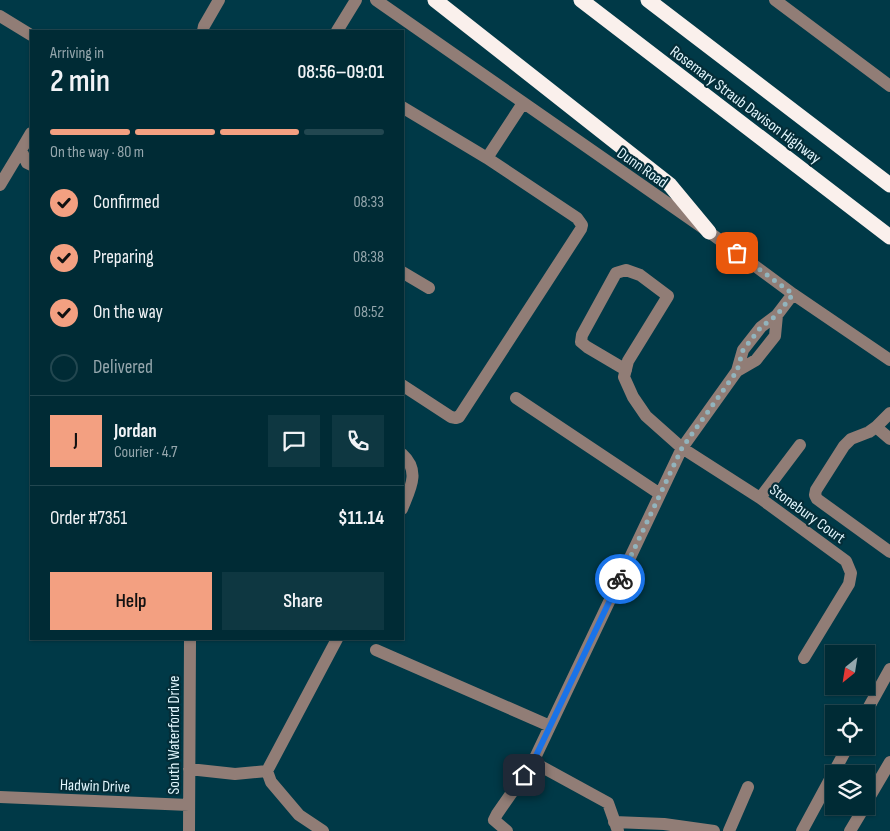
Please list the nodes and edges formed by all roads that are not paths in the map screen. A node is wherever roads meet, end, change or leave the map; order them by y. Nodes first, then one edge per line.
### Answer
1 (356, 0) edge
2 (376, 0) edge
3 (435, 0) edge
4 (581, 0) edge
5 (648, 0) edge
6 (775, 0) edge
7 (217, 1) edge
8 (0, 16) edge
9 (203, 30) edge
10 (338, 30) edge
11 (30, 34) edge
12 (890, 86) edge
13 (523, 103) junction
14 (404, 108) edge
15 (30, 135) edge
16 (21, 150) junction
17 (487, 158) junction
18 (30, 165) edge
19 (0, 184) edge
20 (890, 184) edge
21 (709, 232) junction
22 (890, 236) edge
23 (404, 273) edge
24 (429, 288) dead end
25 (793, 294) junction
26 (890, 360) edge
27 (626, 370) junction
28 (404, 386) edge
29 (516, 398) dead end
30 (890, 413) edge
31 (872, 430) junction
32 (890, 439) edge
33 (800, 445) dead end
34 (682, 448) junction
35 (404, 456) edge
36 (660, 494) junction
37 (760, 498) junction
38 (404, 504) edge
39 (890, 552) edge
40 (190, 640) edge
41 (336, 640) edge
42 (376, 650) dead end
43 (804, 658) dead end
44 (890, 669) edge
45 (870, 705) edge
46 (550, 726) junction
47 (843, 755) edge
48 (533, 762) junction
49 (890, 762) edge
50 (189, 769) junction
51 (267, 771) junction
52 (748, 787) dead end
53 (875, 788) edge
54 (0, 797) edge
55 (189, 805) junction
56 (859, 815) edge
57 (616, 827) edge
58 (189, 831) edge
59 (324, 831) edge
60 (507, 831) edge
61 (714, 831) edge
62 (729, 831) edge
63 (802, 831) edge
64 (850, 831) edge

1 - 10 street
2 - 13 street, Dunn Road
3 - 21 highway
4 - 22 highway, Rosemary Straub Davison Highway
5 - 20 highway, Rosemary Straub Davison Highway
6 - 12 street
7 - 9 street
8 - 11 street
13 - 17 street
13 - 21 street, Dunn Road
14 - 17 street
15 - 16 street
16 - 18 street
16 - 19 street
17 - 28 street
21 - 25 street, Dunn Road
23 - 24 street
25 - 26 street, Dunn Road
25 - 34 street
27 - 27 street
27 - 34 street, Stonebury Court
29 - 36 street
30 - 31 street
31 - 32 street
31 - 39 street
33 - 37 street
34 - 36 street
34 - 37 street, Stonebury Court
35 - 38 street
36 - 46 street
37 - 43 street, Stonebury Court
40 - 50 street, South Waterford Drive
41 - 51 street
42 - 46 street
44 - 45 street
46 - 48 street
47 - 63 street
48 - 57 street
48 - 60 street
49 - 53 street
50 - 51 street
50 - 55 street, South Waterford Drive
51 - 59 street
52 - 62 street
54 - 55 street, Hadwin Drive
55 - 58 street, South Waterford Drive
56 - 64 street
57 - 61 street

